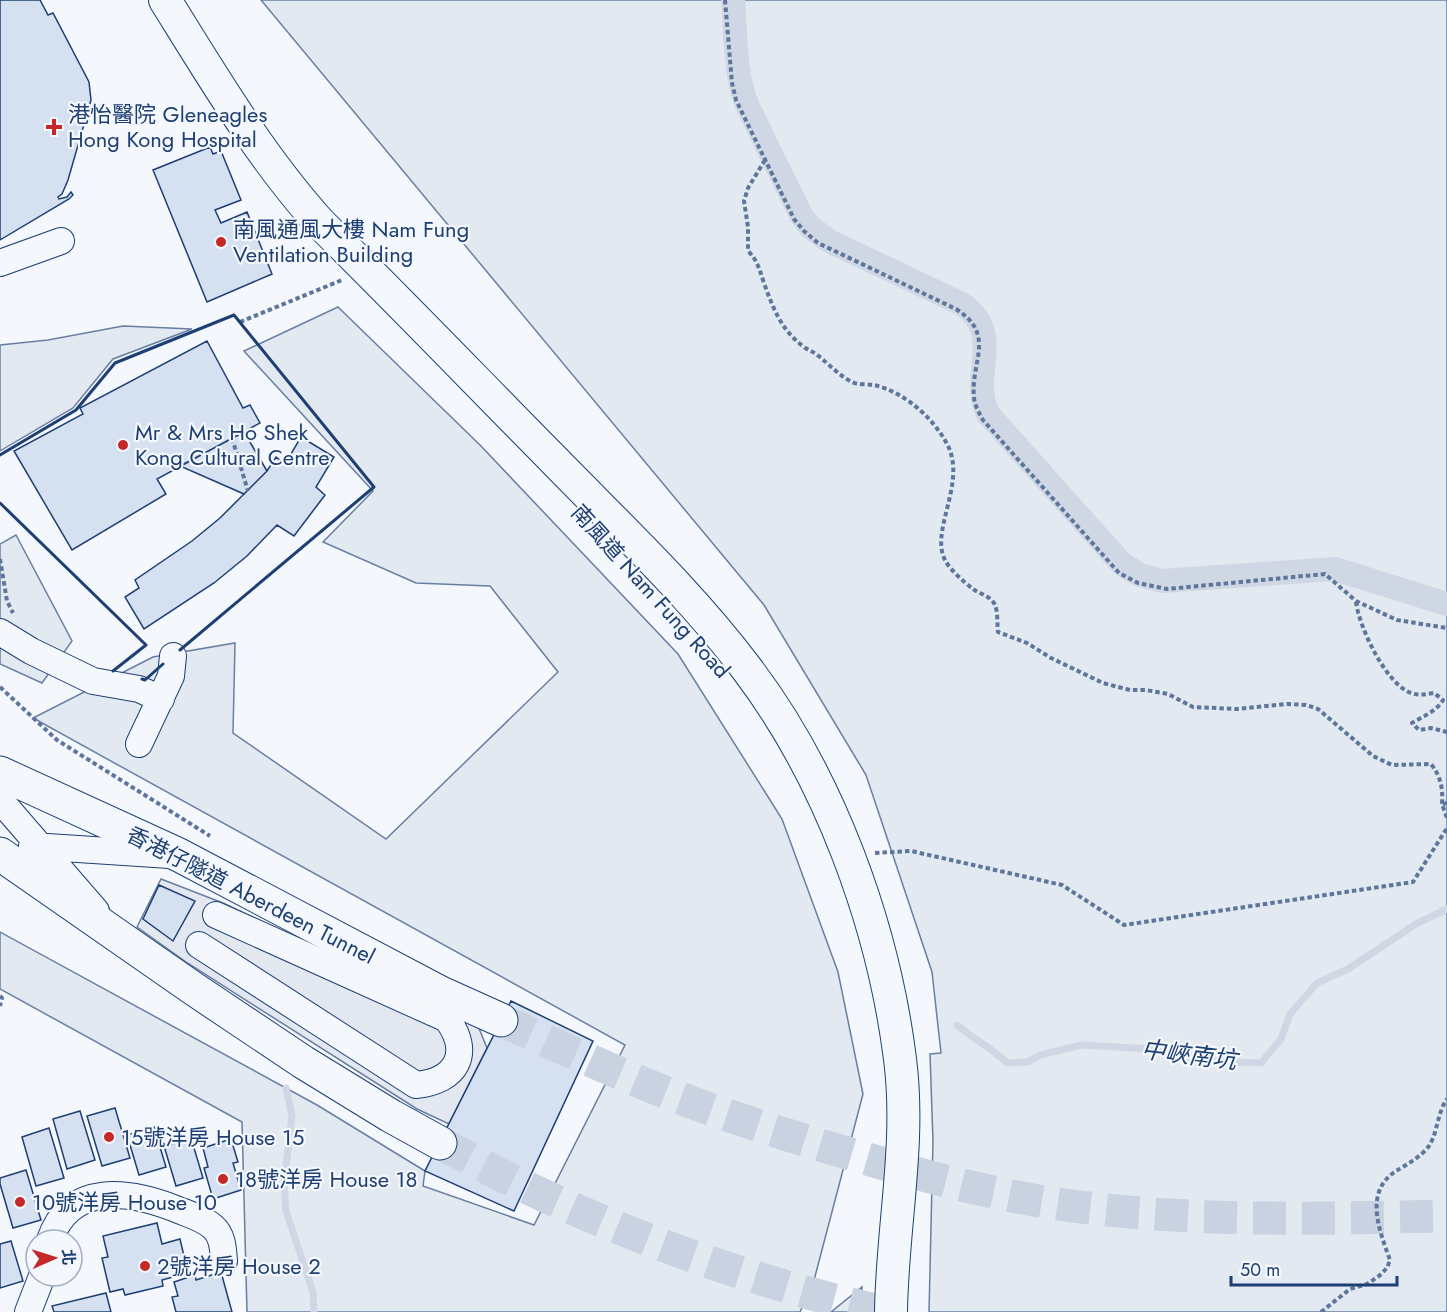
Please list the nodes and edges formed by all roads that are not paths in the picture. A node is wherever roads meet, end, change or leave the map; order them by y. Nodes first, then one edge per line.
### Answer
1 (165, 0) edge
2 (61, 241) dead end
3 (0, 262) edge
4 (10, 626) edge
5 (173, 656) dead end
6 (161, 699) junction
7 (139, 744) dead end
8 (0, 773) edge
9 (0, 800) edge
10 (0, 840) edge
11 (41, 847) junction
12 (0, 854) edge
13 (179, 855) junction
14 (233, 884) junction
15 (216, 915) junction
16 (119, 937) junction
17 (199, 945) junction
18 (179, 979) junction
19 (501, 1020) tunnel mouth
20 (440, 1143) tunnel mouth
21 (56, 1228) edge
22 (224, 1261) dead end
23 (37, 1288) edge
24 (28, 1312) edge
25 (891, 1312) edge

1 - 25 main road, 南風道 Nam Fung Road
2 - 3 street
4 - 6 street
5 - 6 street
6 - 7 street
8 - 13 highway, 香港仔隧道 Aberdeen Tunnel
9 - 11 street
10 - 11 street
11 - 13 street
11 - 16 street
12 - 16 highway
13 - 14 highway, 香港仔隧道 Aberdeen Tunnel
14 - 15 street
14 - 19 highway, 香港仔隧道 Aberdeen Tunnel
15 - 17 street
15 - 17 street
16 - 18 highway
17 - 18 street
18 - 20 highway
21 - 22 street
23 - 24 street

